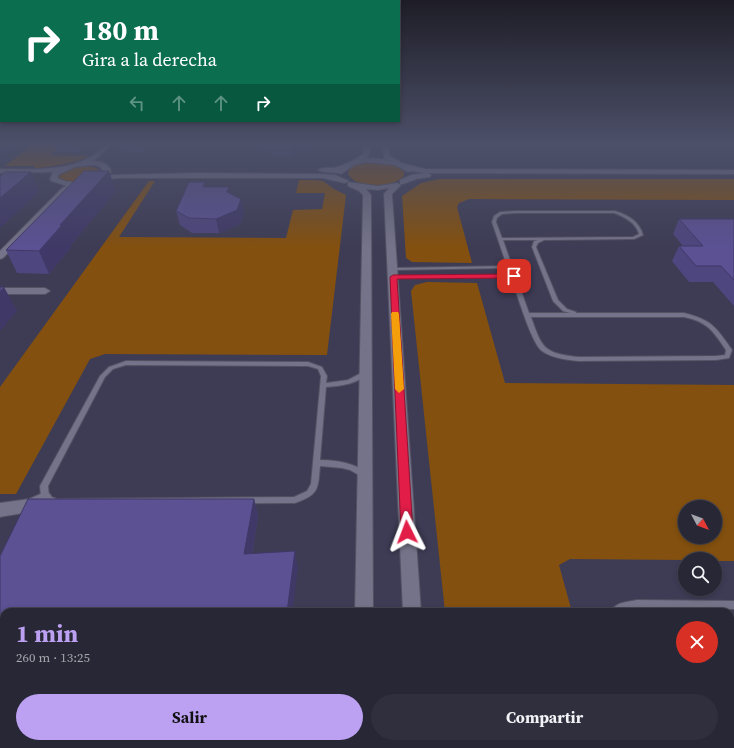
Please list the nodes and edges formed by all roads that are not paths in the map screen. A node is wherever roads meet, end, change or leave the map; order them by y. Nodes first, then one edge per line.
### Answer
1 (49, 178) edge
2 (98, 178) joint
3 (101, 178) edge
4 (335, 178) edge
5 (343, 178) edge
6 (406, 178) edge
7 (412, 178) edge
8 (54, 179) joint
9 (348, 182) junction
10 (400, 183) junction
11 (64, 186) junction
12 (500, 239) junction
13 (544, 239) junction
14 (0, 256) edge
15 (512, 267) junction
16 (393, 273) junction
17 (514, 276) junction
18 (0, 291) edge
19 (45, 291) dead end
20 (528, 315) junction
21 (580, 315) junction
22 (366, 372) junction
23 (323, 385) junction
24 (316, 464) junction
25 (365, 476) junction
26 (45, 498) junction
27 (0, 510) edge
28 (734, 605) edge
29 (364, 608) edge
30 (412, 608) edge
31 (621, 608) edge

1 - 8 street
2 - 3 street
2 - 11 street
4 - 9 street
5 - 9 street
6 - 10 street
7 - 10 street
8 - 11 street
9 - 10 street
9 - 22 street
10 - 16 street
11 - 14 street
12 - 13 lane
12 - 13 lane
12 - 15 lane
13 - 21 lane
15 - 16 lane
15 - 17 lane
16 - 17 lane
16 - 30 street
17 - 20 lane
18 - 19 street
20 - 21 lane
20 - 21 lane
22 - 23 lane
22 - 25 street
23 - 24 lane
23 - 26 lane
24 - 25 lane
24 - 26 lane
25 - 29 street
26 - 27 street
28 - 31 lane

